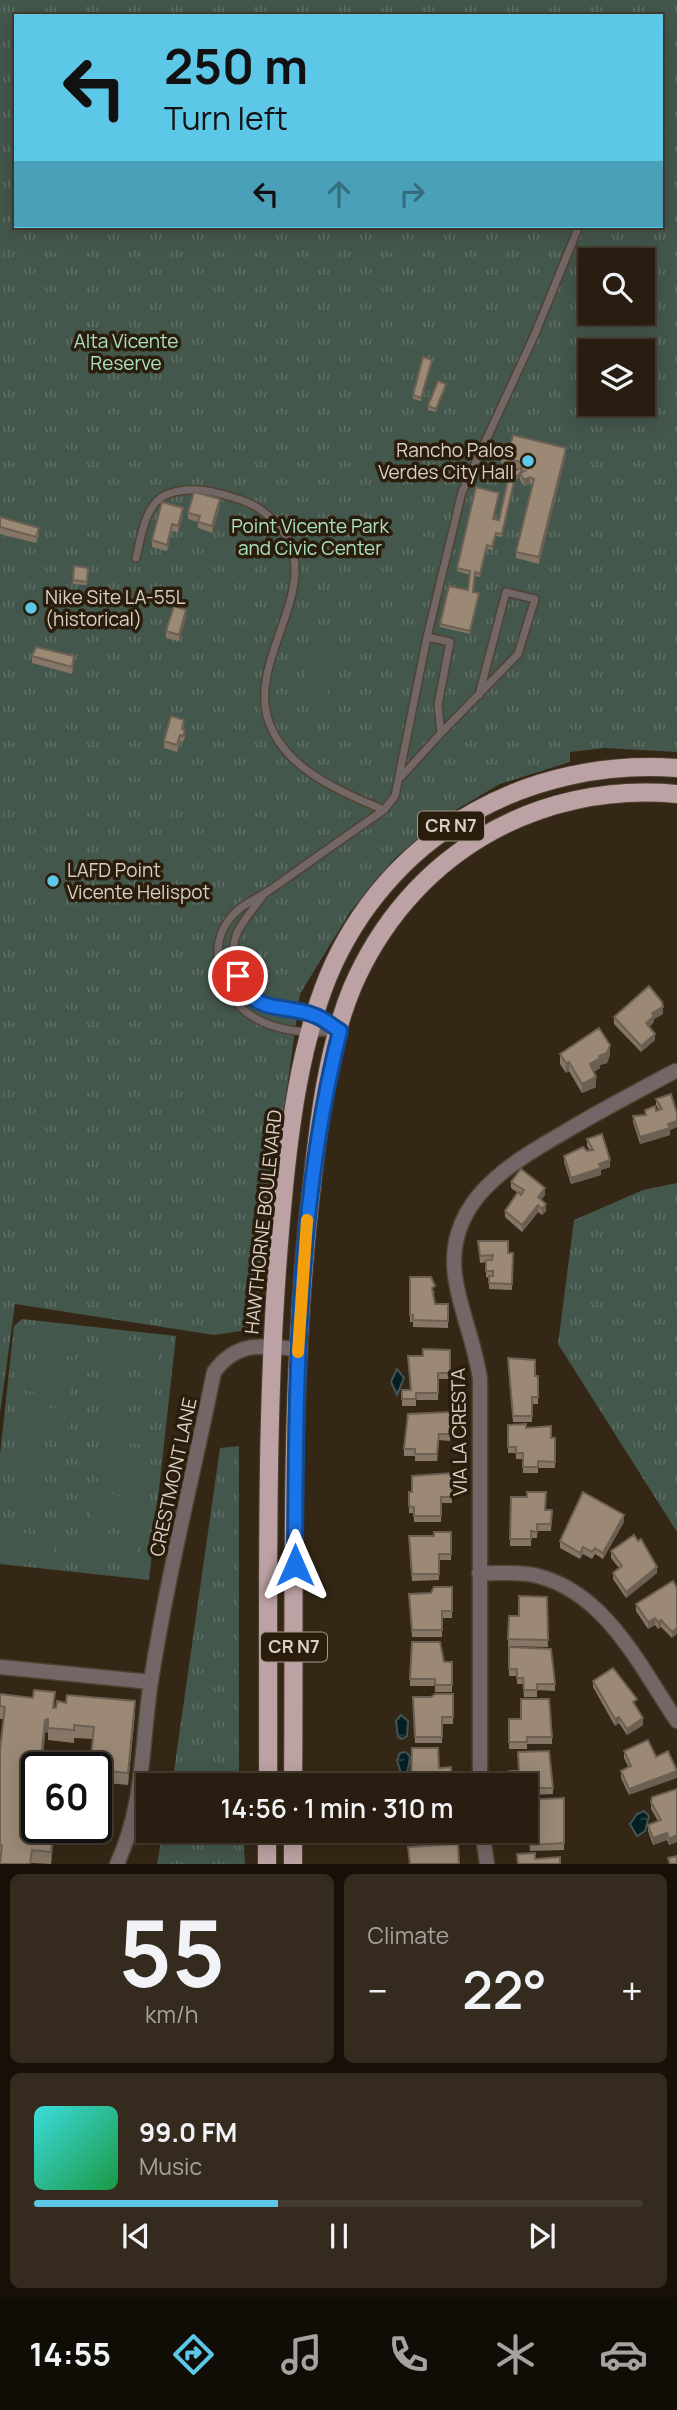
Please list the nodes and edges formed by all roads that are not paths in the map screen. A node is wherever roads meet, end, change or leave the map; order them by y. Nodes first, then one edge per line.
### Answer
1 (578, 228) edge
2 (136, 558) dead end
3 (427, 637) junction
4 (479, 695) junction
5 (440, 733) junction
6 (677, 768) edge
7 (400, 778) junction
8 (677, 794) edge
9 (384, 810) junction
10 (263, 895) junction
11 (316, 1016) junction
12 (340, 1031) junction
13 (311, 1034) junction
14 (675, 1071) edge
15 (271, 1347) junction
16 (298, 1349) junction
17 (479, 1573) junction
18 (0, 1667) edge
19 (150, 1682) junction
20 (677, 1721) edge
21 (268, 1773) edge
22 (293, 1773) edge
23 (480, 1773) edge
24 (267, 1843) edge
25 (293, 1843) edge
26 (484, 1843) edge
27 (117, 1864) edge
28 (267, 1864) edge
29 (293, 1864) edge
30 (487, 1864) edge

1 - 3 lane
2 - 9 lane
3 - 5 lane
3 - 7 lane
4 - 4 lane
4 - 5 lane
5 - 7 lane
6 - 11 main road, HAWTHORNE BOULEVARD / CR N7
7 - 9 lane
8 - 12 main road, CR N7
9 - 10 lane
10 - 11 lane
10 - 13 lane
11 - 12 lane
11 - 13 main road, HAWTHORNE BOULEVARD / CR N7
12 - 13 lane
12 - 16 main road, CR N7
13 - 15 main road, HAWTHORNE BOULEVARD / CR N7
14 - 17 street, VIA LA CRESTA
15 - 16 street, CRESTMONT LANE
15 - 19 street, CRESTMONT LANE
15 - 21 main road, HAWTHORNE BOULEVARD / CR N7
16 - 22 main road, CR N7
17 - 20 street
17 - 23 street, VIA LA CRESTA
18 - 19 street
19 - 27 street, CRESTMONT LANE
24 - 28 main road
25 - 29 main road
26 - 30 street

